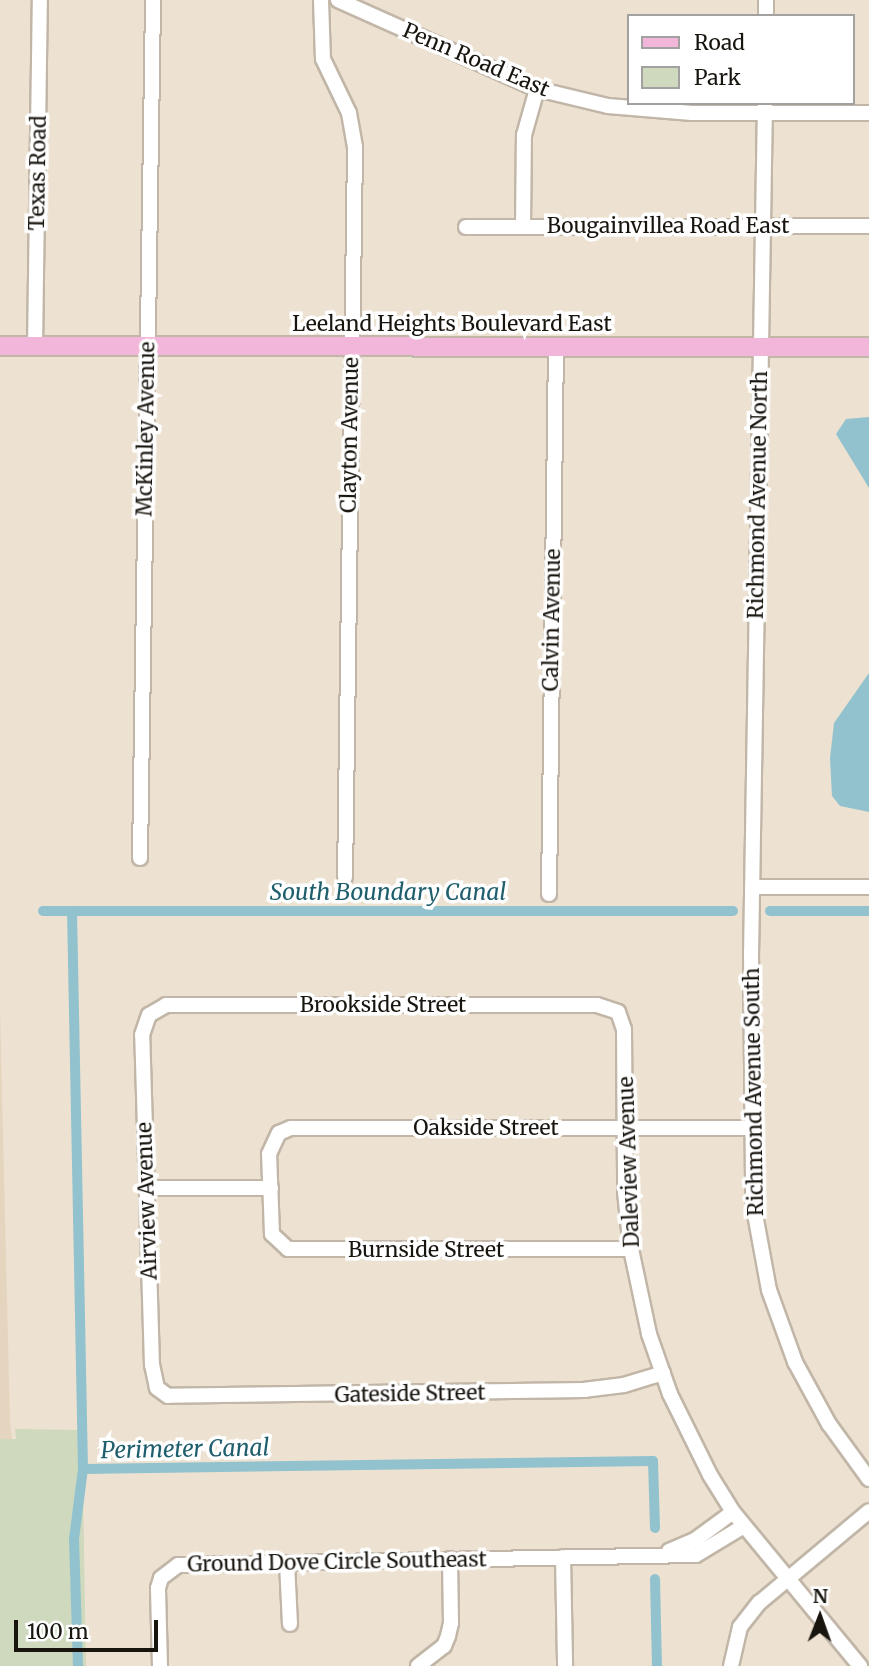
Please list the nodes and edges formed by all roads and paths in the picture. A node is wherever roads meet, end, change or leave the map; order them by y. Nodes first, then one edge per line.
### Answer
1 (40, 0) edge
2 (153, 0) edge
3 (321, 0) edge
4 (338, 0) edge
5 (537, 89) junction
6 (764, 108) edge
7 (869, 113) edge
8 (523, 226) junction
9 (763, 226) junction
10 (869, 226) edge
11 (467, 227) dead end
12 (0, 346) edge
13 (35, 347) junction
14 (148, 347) junction
15 (352, 347) junction
16 (556, 347) junction
17 (760, 347) junction
18 (869, 347) edge
19 (140, 858) dead end
20 (345, 877) dead end
21 (752, 887) junction
22 (869, 887) edge
23 (549, 894) dead end
24 (618, 1012) joint
25 (149, 1015) joint
26 (625, 1128) junction
27 (752, 1128) junction
28 (147, 1188) junction
29 (271, 1188) junction
30 (631, 1249) junction
31 (663, 1373) junction
32 (157, 1388) joint
33 (869, 1479) edge
34 (869, 1511) edge
35 (733, 1512) junction
36 (744, 1527) junction
37 (659, 1555) junction
38 (563, 1557) junction
39 (450, 1559) junction
40 (287, 1563) junction
41 (787, 1580) junction
42 (290, 1624) dead end
43 (160, 1666) edge
44 (418, 1666) edge
45 (565, 1666) edge
46 (732, 1666) edge
47 (860, 1666) edge

1 - 13 street, Texas Road
2 - 14 street, McKinley Avenue
3 - 15 street, Clayton Avenue
4 - 5 street, Penn Road East
5 - 6 street, Penn Road East
5 - 8 street
6 - 7 street, Penn Road East
6 - 9 street, Richmond Avenue North
8 - 9 street, Bougainvillea Road East
8 - 11 street, Bougainvillea Road East
9 - 10 street, Bougainvillea Road East
9 - 17 street, Richmond Avenue North
12 - 13 main road, Leeland Heights Boulevard East
13 - 14 main road, Leeland Heights Boulevard East
14 - 15 main road, Leeland Heights Boulevard East
14 - 19 street, McKinley Avenue
15 - 16 main road, Leeland Heights Boulevard East
15 - 20 street, Clayton Avenue
16 - 17 main road, Leeland Heights Boulevard East
16 - 23 street, Calvin Avenue
17 - 18 main road, Leeland Heights Boulevard East
17 - 21 street, Richmond Avenue North
21 - 22 street
21 - 27 street, Richmond Avenue South
24 - 25 street, Brookside Street
24 - 26 street, Daleview Avenue
25 - 28 street, Airview Avenue
26 - 27 street, Oakside Street
26 - 29 street, Oakside Street
26 - 30 street, Daleview Avenue
27 - 33 street, Richmond Avenue South
28 - 29 street
28 - 32 street, Airview Avenue
29 - 30 street, Burnside Street
30 - 31 street, Daleview Avenue
31 - 32 street, Gateside Street
31 - 35 street, Daleview Avenue
34 - 41 street
35 - 36 street, Daleview Avenue
35 - 37 street
36 - 37 street, Ground Dove Circle Southeast
36 - 41 street, Daleview Avenue
37 - 38 street, Ground Dove Circle Southeast
38 - 39 street, Ground Dove Circle Southeast
38 - 45 street
39 - 40 street, Ground Dove Circle Southeast
39 - 44 street
40 - 42 street
40 - 43 street, Ground Dove Circle Southeast
41 - 46 street
41 - 47 street, Daleview Avenue

